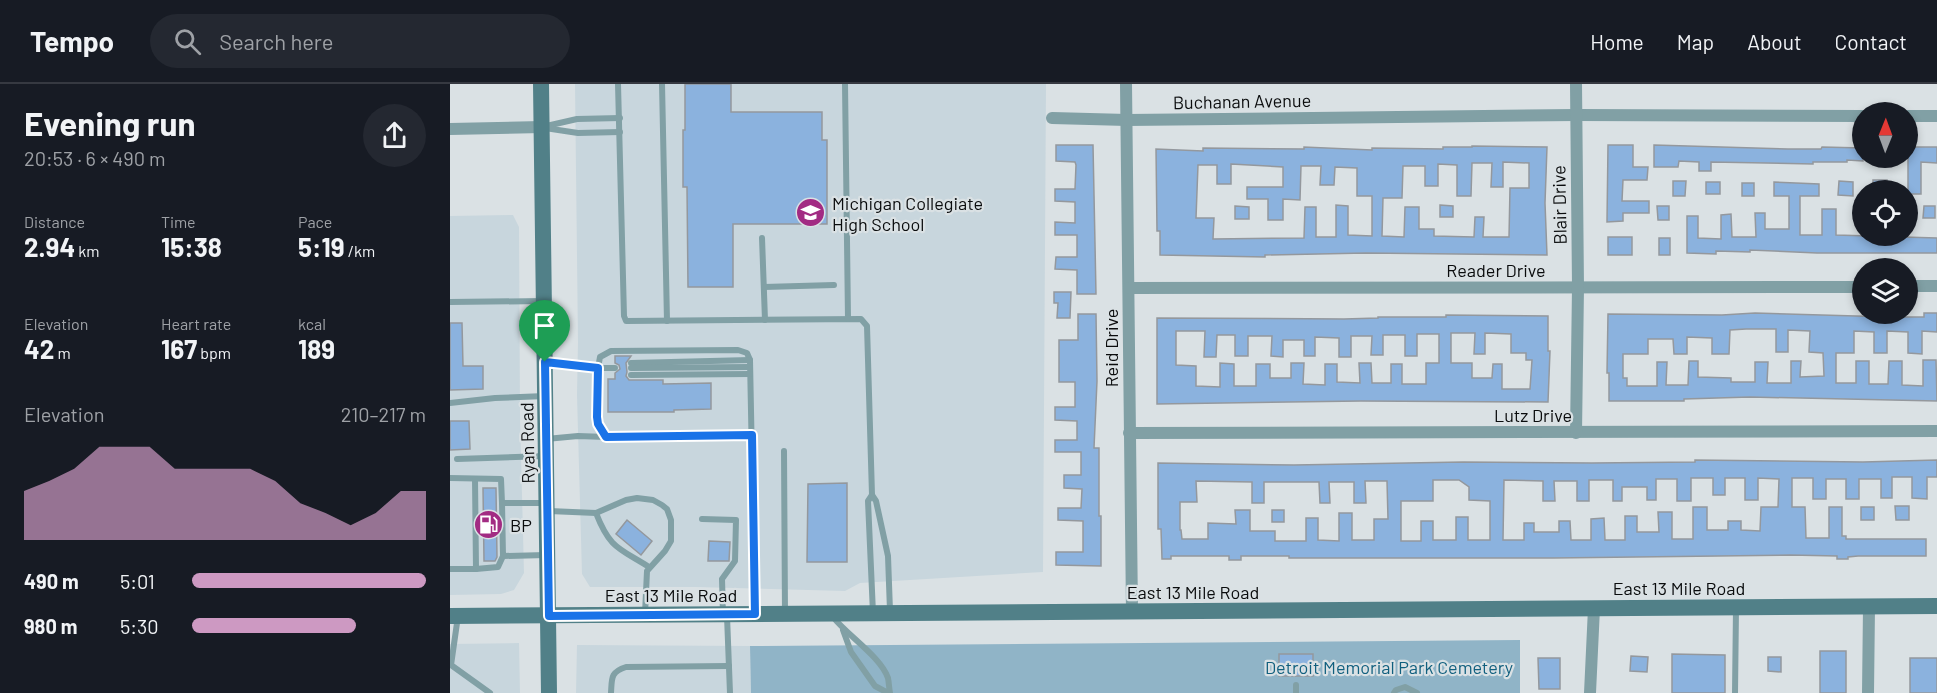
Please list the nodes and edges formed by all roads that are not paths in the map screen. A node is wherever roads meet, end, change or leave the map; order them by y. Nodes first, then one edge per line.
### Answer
1 (541, 84) edge
2 (618, 84) edge
3 (662, 84) edge
4 (845, 84) edge
5 (1126, 84) edge
6 (1576, 84) edge
7 (1576, 115) junction
8 (1852, 116) edge
9 (1918, 116) edge
10 (1937, 116) edge
11 (620, 118) junction
12 (1053, 118) dead end
13 (1127, 120) junction
14 (542, 127) junction
15 (450, 129) edge
16 (620, 132) junction
17 (762, 238) dead end
18 (834, 285) dead end
19 (764, 286) junction
20 (1852, 286) edge
21 (1918, 286) edge
22 (1937, 286) edge
23 (1578, 287) junction
24 (1129, 288) junction
25 (544, 301) junction
26 (450, 302) edge
27 (848, 320) junction
28 (667, 321) junction
29 (765, 321) junction
30 (545, 362) junction
31 (750, 367) junction
32 (598, 368) junction
33 (615, 368) dead end
34 (546, 396) junction
35 (450, 403) edge
36 (1937, 431) edge
37 (1576, 433) junction
38 (1129, 434) junction
39 (752, 435) junction
40 (606, 437) junction
41 (546, 448) junction
42 (784, 451) dead end
43 (457, 459) dead end
44 (450, 478) edge
45 (475, 479) junction
46 (872, 495) junction
47 (502, 503) junction
48 (547, 507) junction
49 (596, 513) junction
50 (702, 519) dead end
51 (476, 525) junction
52 (484, 525) dead end
53 (548, 555) junction
54 (503, 556) junction
55 (649, 567) junction
56 (476, 568) junction
57 (450, 569) edge
58 (1937, 606) edge
59 (1736, 607) junction
60 (1869, 607) junction
61 (1594, 608) junction
62 (1132, 612) junction
63 (890, 613) junction
64 (755, 614) junction
65 (785, 614) junction
66 (831, 614) junction
67 (873, 614) junction
68 (645, 615) junction
69 (725, 615) junction
70 (454, 616) edge
71 (549, 616) junction
72 (843, 629) junction
73 (729, 666) junction
74 (1296, 685) dead end
75 (490, 693) edge
76 (549, 693) edge
77 (611, 693) edge
78 (730, 693) edge
79 (889, 693) edge
80 (1296, 693) edge
81 (1394, 693) edge
82 (1417, 693) edge
83 (1590, 693) edge
84 (1735, 693) edge
85 (1868, 693) edge

1 - 14 main road, Ryan Road
2 - 11 lane
3 - 28 lane
4 - 27 lane
5 - 13 street, Reid Drive
6 - 7 street, Blair Drive
7 - 8 street, Buchanan Avenue
7 - 13 street, Buchanan Avenue
7 - 23 street, Blair Drive
9 - 10 street
11 - 14 lane
11 - 16 lane
12 - 13 street, Buchanan Avenue
13 - 24 street, Reid Drive
14 - 15 street
14 - 16 lane
14 - 25 main road, Ryan Road
16 - 28 lane
17 - 19 lane
18 - 19 lane
19 - 29 lane
20 - 23 street, Reader Drive
21 - 22 street
23 - 24 street, Reader Drive
23 - 37 street, Blair Drive
24 - 38 street, Reid Drive
25 - 26 lane
25 - 30 main road, Ryan Road
27 - 29 lane
27 - 46 lane
28 - 29 lane
30 - 32 lane
30 - 34 main road, Ryan Road
31 - 31 lane
31 - 32 lane
31 - 39 lane
32 - 33 lane
32 - 40 lane
34 - 35 lane
34 - 41 main road, Ryan Road
36 - 37 street, Lutz Drive
37 - 38 street, Lutz Drive
38 - 62 street, Reid Drive
39 - 40 lane
39 - 64 lane
40 - 41 lane
41 - 43 lane
41 - 48 main road, Ryan Road
42 - 65 lane
44 - 45 lane
45 - 47 lane
45 - 51 lane
46 - 63 lane
46 - 67 lane
47 - 48 lane
47 - 54 lane
48 - 49 lane
48 - 53 main road, Ryan Road
49 - 55 lane
49 - 55 lane
50 - 69 lane
51 - 52 lane
51 - 56 lane
53 - 54 lane
53 - 71 main road, Ryan Road
54 - 56 lane
55 - 68 lane
56 - 57 lane
58 - 60 main road, East 13 Mile Road
59 - 60 main road, East 13 Mile Road
59 - 61 main road, East 13 Mile Road
59 - 84 lane
60 - 85 street
61 - 62 main road, East 13 Mile Road
61 - 83 street
62 - 63 main road, East 13 Mile Road
63 - 67 main road, East 13 Mile Road
64 - 65 main road, East 13 Mile Road
64 - 69 main road, East 13 Mile Road
65 - 66 main road, East 13 Mile Road
66 - 67 main road, East 13 Mile Road
66 - 72 lane
68 - 69 main road, East 13 Mile Road
68 - 71 main road, East 13 Mile Road
69 - 73 lane
70 - 71 main road, East 13 Mile Road
70 - 75 lane
71 - 76 main road, Ryan Road
72 - 79 lane
72 - 79 lane
73 - 77 lane
73 - 78 lane
74 - 80 lane
81 - 82 lane

